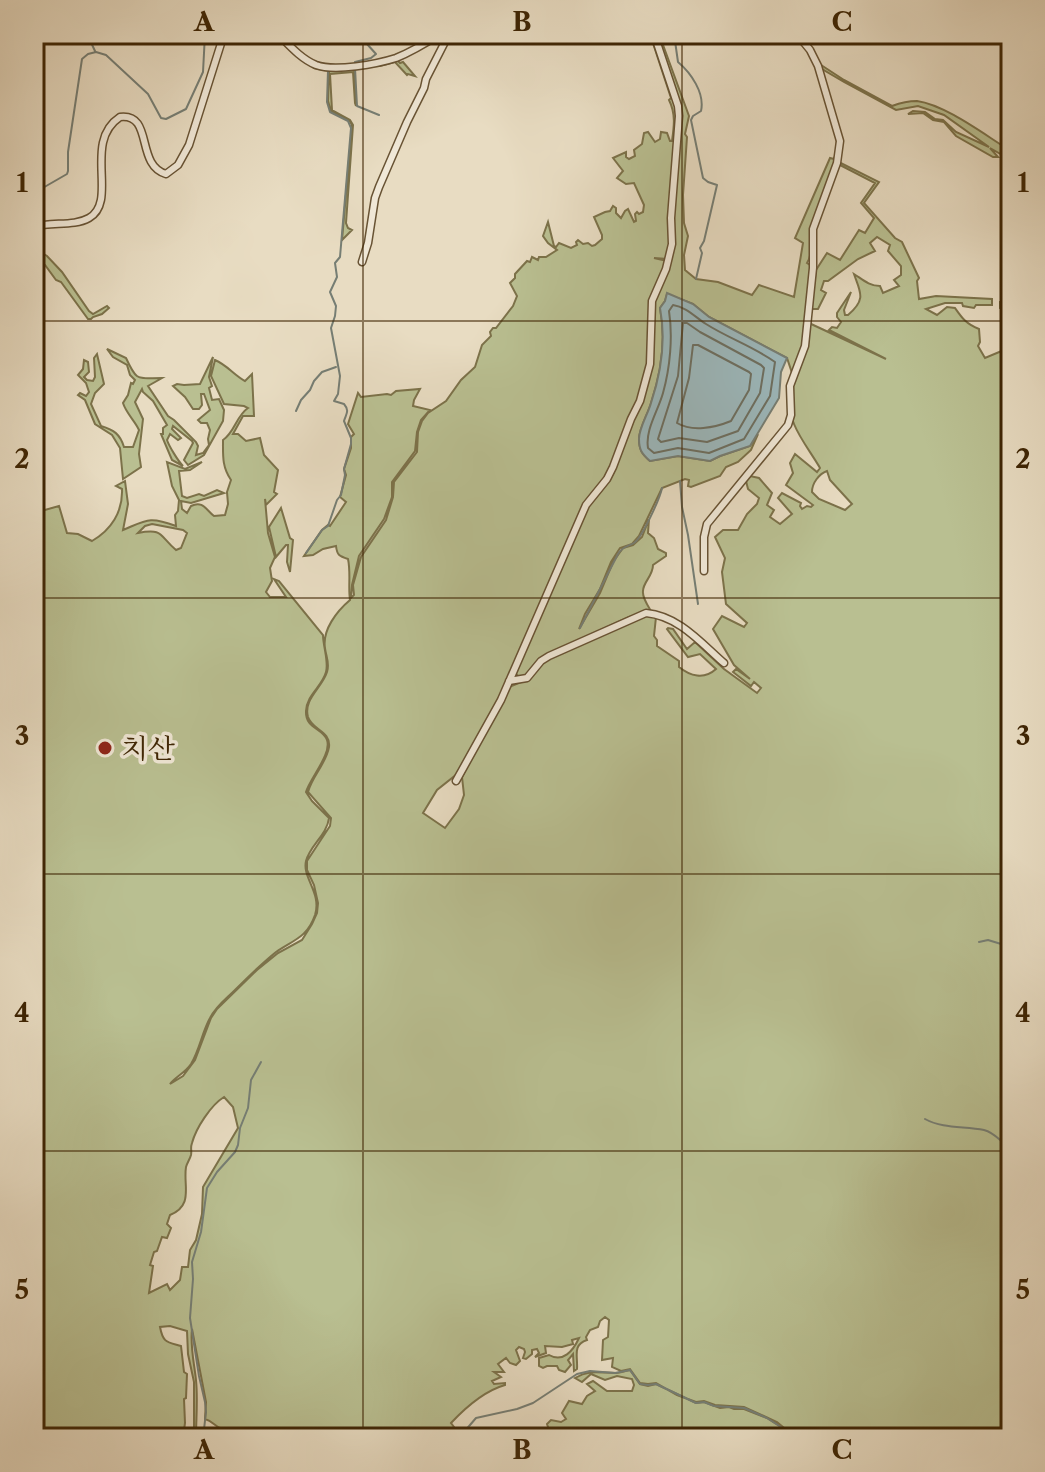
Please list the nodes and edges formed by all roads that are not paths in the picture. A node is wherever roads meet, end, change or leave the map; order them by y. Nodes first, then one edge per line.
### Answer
1 (224, 34) edge
2 (278, 34) edge
3 (440, 34) edge
4 (449, 34) edge
5 (654, 34) edge
6 (797, 34) edge
7 (34, 227) edge
8 (362, 262) dead end
9 (704, 571) dead end
10 (724, 663) dead end
11 (509, 681) junction
12 (456, 781) dead end

1 - 7 street
2 - 3 street
4 - 8 street
5 - 11 street
6 - 9 street
10 - 11 street
11 - 12 street

